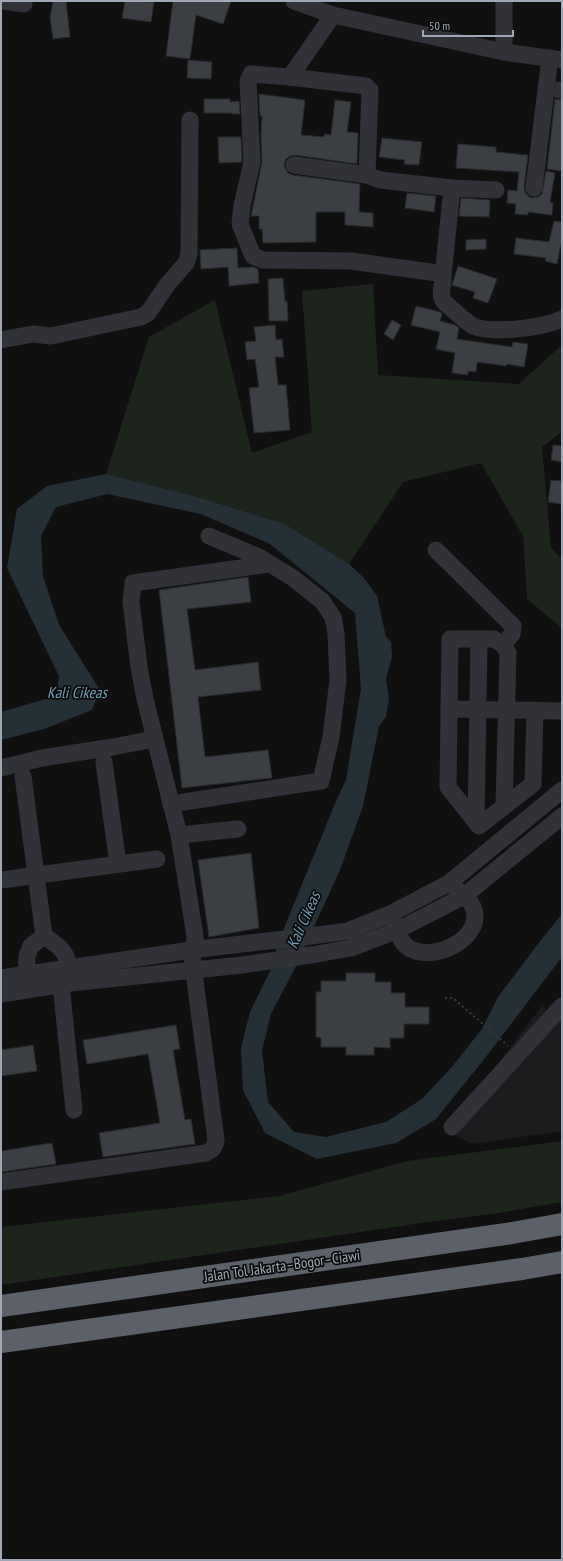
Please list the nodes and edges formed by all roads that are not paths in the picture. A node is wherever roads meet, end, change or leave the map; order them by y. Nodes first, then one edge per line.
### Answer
1 (4, 1) edge
2 (294, 1) edge
3 (504, 1) edge
4 (24, 4) dead end
5 (333, 15) junction
6 (504, 52) junction
7 (556, 59) edge
8 (290, 77) junction
9 (190, 120) dead end
10 (294, 165) dead end
11 (367, 175) junction
12 (452, 188) junction
13 (534, 188) dead end
14 (496, 190) dead end
15 (443, 276) junction
16 (562, 319) edge
17 (1, 340) edge
18 (209, 536) dead end
19 (436, 550) dead end
20 (269, 564) junction
21 (479, 640) junction
22 (504, 645) junction
23 (449, 709) junction
24 (478, 709) junction
25 (506, 710) junction
26 (535, 710) junction
27 (562, 711) edge
28 (154, 739) junction
29 (104, 762) dead end
30 (1, 768) edge
31 (24, 776) dead end
32 (562, 790) edge
33 (171, 804) junction
34 (504, 806) junction
35 (542, 807) junction
36 (561, 818) edge
37 (476, 823) junction
38 (238, 829) dead end
39 (179, 835) junction
40 (157, 859) dead end
41 (118, 864) junction
42 (36, 875) junction
43 (1, 880) edge
44 (449, 883) junction
45 (464, 896) junction
46 (390, 914) junction
47 (398, 930) junction
48 (44, 936) junction
49 (190, 950) junction
50 (193, 969) junction
51 (1, 978) edge
52 (67, 979) junction
53 (26, 982) junction
54 (1, 994) edge
55 (562, 1005) edge
56 (512, 1048) road end
57 (74, 1110) dead end
58 (452, 1127) dead end
59 (1, 1182) edge
60 (562, 1224) edge
61 (562, 1262) edge
62 (1, 1306) edge
63 (1, 1342) edge

1 - 4 street
2 - 5 street
3 - 6 street
5 - 6 street
5 - 8 street
6 - 7 street
7 - 13 street
8 - 11 street
8 - 15 street
9 - 17 street
10 - 11 street
11 - 12 street
12 - 14 street
12 - 15 street
15 - 16 street
18 - 20 street
19 - 22 street
20 - 28 street
20 - 33 street
21 - 22 street
21 - 23 street
21 - 24 street
22 - 25 street
23 - 24 street
23 - 37 street
24 - 25 street
24 - 37 street
25 - 26 street
25 - 34 street
26 - 27 street
26 - 34 street
28 - 30 street
28 - 33 street
29 - 41 street
31 - 42 street
32 - 35 street
33 - 39 street
34 - 37 street
35 - 36 street
35 - 44 street
36 - 45 street
38 - 39 street
39 - 49 street
40 - 41 street
41 - 42 street
42 - 43 street
42 - 48 street
44 - 45 street
44 - 46 street
45 - 47 street
45 - 47 street
46 - 47 street
46 - 49 street
47 - 50 street
48 - 52 street
48 - 53 street
49 - 50 street
49 - 52 street
50 - 52 street
50 - 59 street
51 - 53 street
52 - 53 street
52 - 57 street
53 - 54 street
55 - 56 street
55 - 58 street
60 - 62 highway, Jalan Tol Jakarta–Bogor–Ciawi
61 - 63 highway

